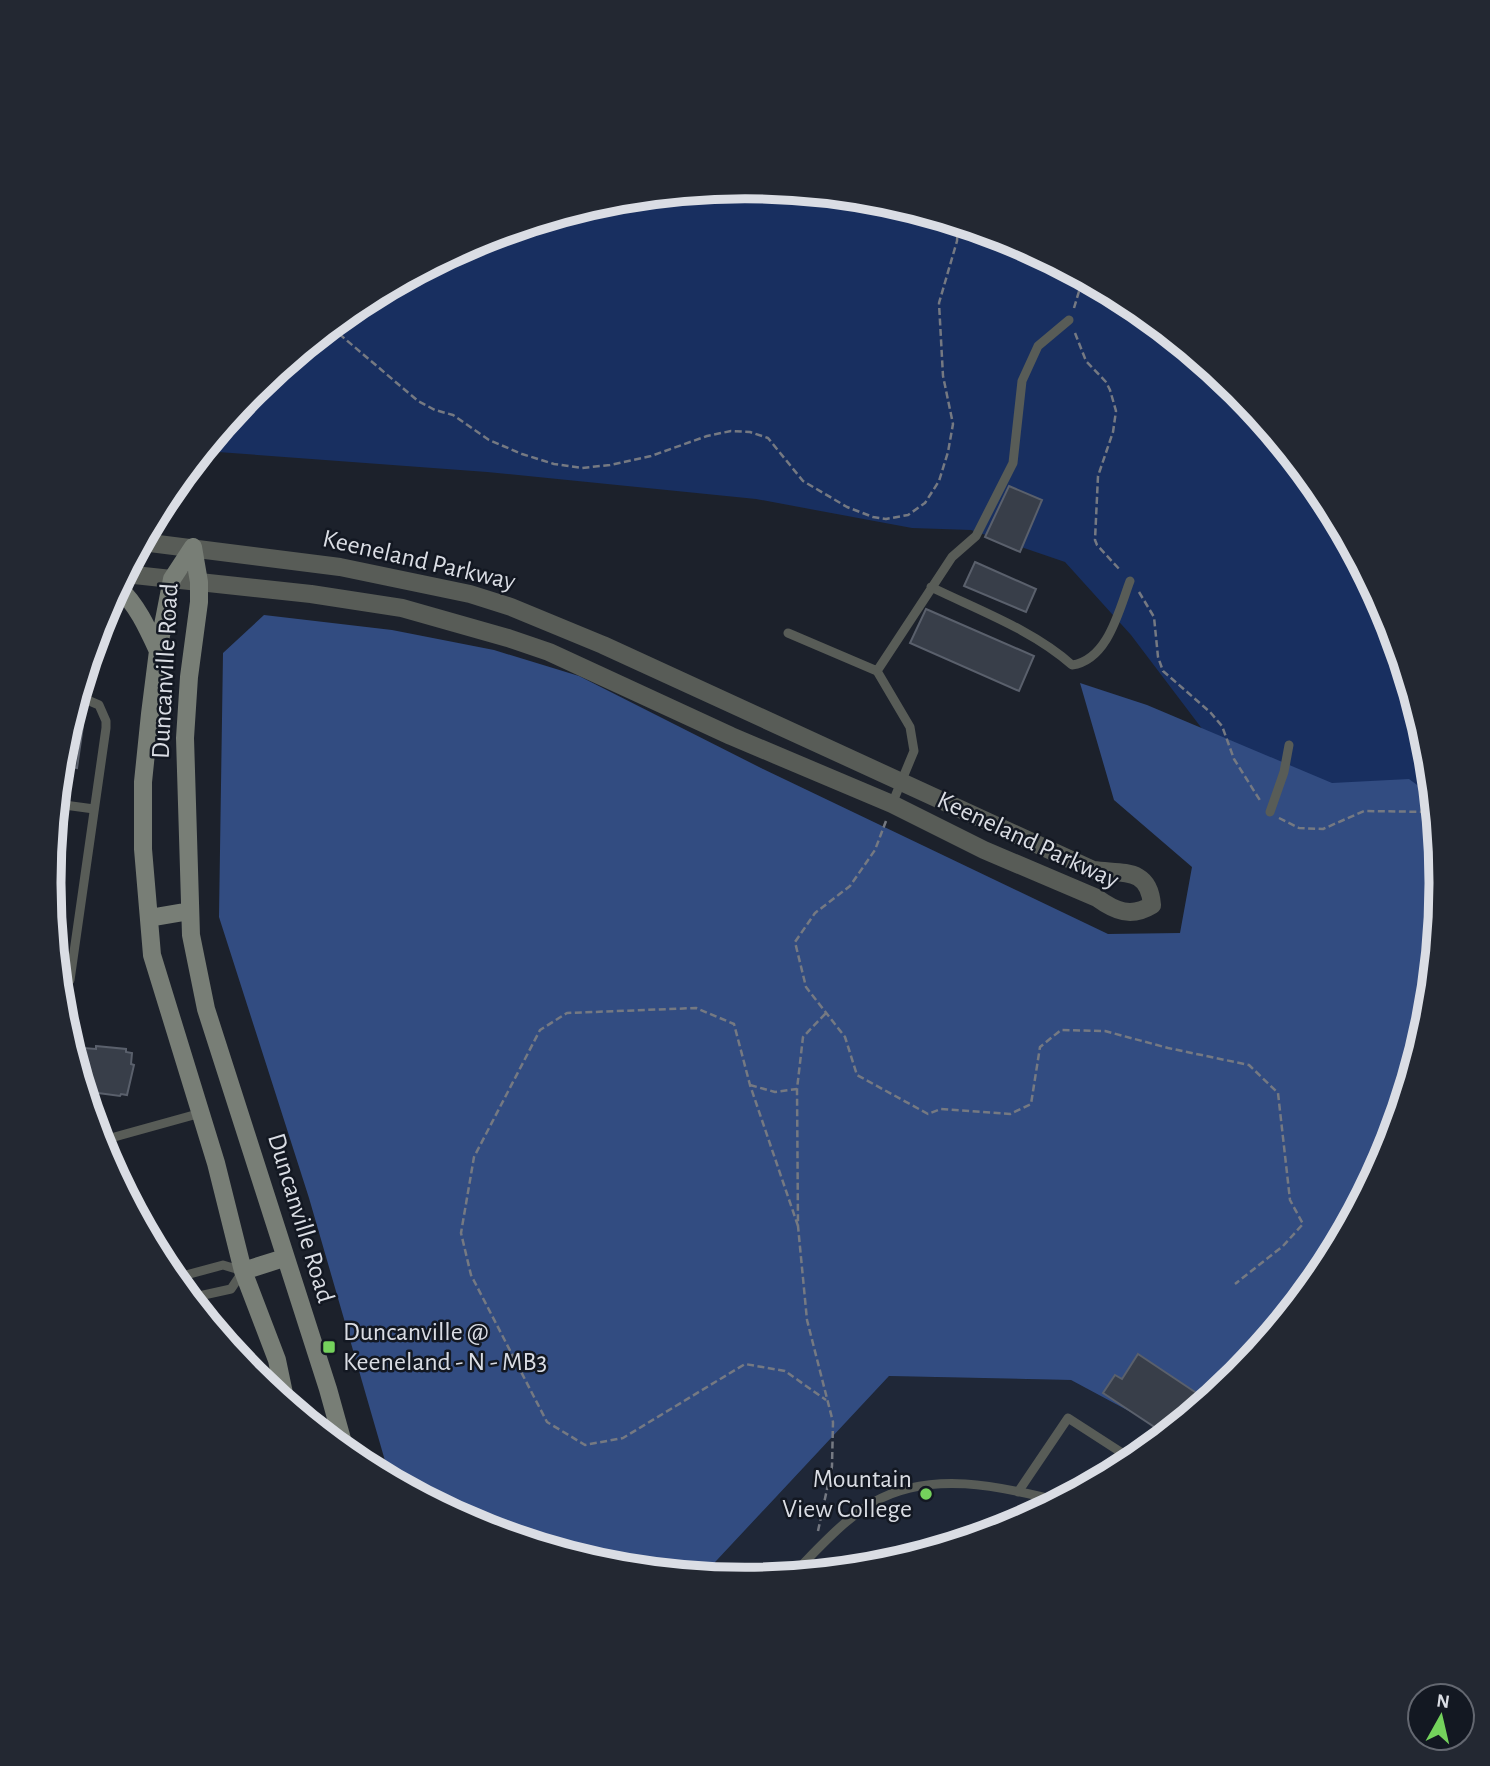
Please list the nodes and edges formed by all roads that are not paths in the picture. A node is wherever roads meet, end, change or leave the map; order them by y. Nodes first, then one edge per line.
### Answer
1 (1069, 320) road end
2 (152, 543) edge
3 (192, 547) junction
4 (307, 561) junction
5 (135, 575) edge
6 (172, 579) junction
7 (1130, 581) road end
8 (199, 582) junction
9 (931, 587) junction
10 (304, 593) junction
11 (126, 595) edge
12 (788, 633) dead end
13 (158, 651) junction
14 (877, 671) junction
15 (87, 700) edge
16 (1289, 745) dead end
17 (901, 782) junction
18 (892, 804) junction
19 (66, 805) edge
20 (94, 809) junction
21 (1270, 812) road end
22 (190, 911) junction
23 (149, 918) junction
24 (68, 981) edge
25 (201, 1113) junction
26 (111, 1138) edge
27 (284, 1258) junction
28 (243, 1271) junction
29 (185, 1275) edge
30 (200, 1296) edge
31 (282, 1386) edge
32 (340, 1434) edge
33 (1123, 1453) edge
34 (1018, 1492) junction
35 (1045, 1497) edge
36 (803, 1564) edge

1 - 9 lane
2 - 3 street, Keeneland Parkway
3 - 4 street, Keeneland Parkway
3 - 6 main road, Duncanville Road
3 - 8 main road, Duncanville Road
4 - 10 street
4 - 17 street, Keeneland Parkway
5 - 6 street, Keeneland Parkway
6 - 8 street, Keeneland Parkway
6 - 13 main road, Duncanville Road
7 - 9 lane
8 - 10 street, Keeneland Parkway
8 - 22 main road, Duncanville Road
9 - 14 lane
10 - 18 street, Keeneland Parkway
11 - 13 main road
12 - 14 lane
13 - 23 main road, Duncanville Road
14 - 17 lane
15 - 20 lane
16 - 21 lane
17 - 18 lane
17 - 18 street, Keeneland Parkway
19 - 20 lane
20 - 24 lane
22 - 23 main road
22 - 27 main road, Duncanville Road
23 - 25 main road, Duncanville Road
25 - 26 lane
25 - 28 main road, Duncanville Road
27 - 28 main road
27 - 32 main road, Duncanville Road
28 - 29 lane
28 - 30 lane
28 - 31 main road, Duncanville Road
33 - 34 lane
34 - 35 lane
34 - 36 lane

